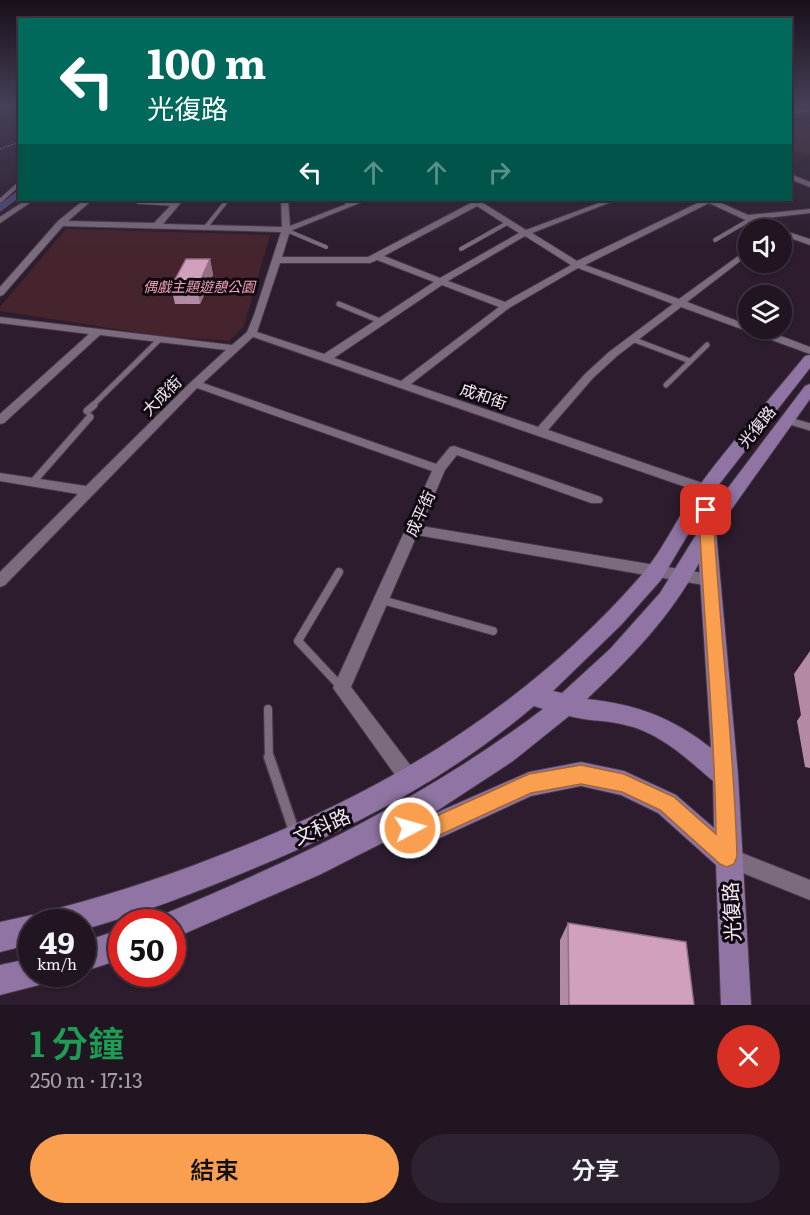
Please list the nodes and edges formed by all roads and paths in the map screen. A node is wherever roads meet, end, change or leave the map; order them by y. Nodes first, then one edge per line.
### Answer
1 (792, 177) edge
2 (18, 185) edge
3 (810, 185) edge
4 (0, 201) edge
5 (29, 201) edge
6 (87, 201) edge
7 (284, 201) edge
8 (476, 201) edge
9 (479, 201) edge
10 (611, 201) edge
11 (707, 201) edge
12 (711, 201) edge
13 (138, 202) dead end
14 (178, 202) edge
15 (347, 202) edge
16 (225, 203) dead end
17 (810, 211) edge
18 (749, 218) junction
19 (0, 221) edge
20 (509, 222) junction
21 (61, 223) junction
22 (156, 226) junction
23 (205, 228) junction
24 (286, 230) junction
25 (525, 233) junction
26 (792, 236) edge
27 (715, 240) dead end
28 (810, 242) edge
29 (326, 246) dead end
30 (460, 249) dead end
31 (376, 256) junction
32 (738, 258) edge
33 (276, 260) junction
34 (577, 265) junction
35 (441, 281) junction
36 (0, 293) edge
37 (677, 303) junction
38 (339, 304) dead end
39 (506, 306) junction
40 (0, 320) edge
41 (380, 321) junction
42 (738, 324) edge
43 (97, 332) junction
44 (250, 333) junction
45 (632, 339) junction
46 (778, 339) edge
47 (159, 340) junction
48 (707, 345) dead end
49 (232, 348) junction
50 (810, 351) edge
51 (326, 358) junction
52 (810, 359) edge
53 (690, 361) junction
54 (195, 384) junction
55 (403, 385) junction
56 (666, 385) dead end
57 (810, 389) edge
58 (0, 420) edge
59 (786, 420) junction
60 (810, 427) edge
61 (540, 432) junction
62 (439, 469) junction
63 (0, 477) edge
64 (33, 482) junction
65 (706, 489) junction
66 (89, 491) junction
67 (596, 500) dead end
68 (411, 529) junction
69 (706, 532) junction
70 (656, 571) junction
71 (339, 572) dead end
72 (681, 576) junction
73 (709, 580) junction
74 (0, 581) edge
75 (382, 600) junction
76 (493, 631) dead end
77 (342, 688) junction
78 (531, 695) junction
79 (566, 704) junction
80 (268, 709) dead end
81 (725, 775) junction
82 (410, 780) junction
83 (389, 827) junction
84 (296, 837) junction
85 (727, 856) junction
86 (810, 890) edge
87 (96, 914) edge
88 (186, 919) edge
89 (18, 932) edge
90 (0, 937) edge
91 (18, 976) edge
92 (0, 980) edge
93 (736, 1005) edge

1 - 3 street
2 - 4 lane
5 - 19 street
6 - 21 street
7 - 24 street, 大成街
8 - 31 street
9 - 20 street
10 - 25 street
11 - 34 street
12 - 18 street
13 - 14 lane
14 - 22 street
15 - 24 street
16 - 23 lane
17 - 18 street
18 - 27 lane
20 - 25 street
20 - 30 lane
21 - 22 street
21 - 36 street
22 - 23 street
23 - 24 street
24 - 29 lane
24 - 33 street, 大成街
25 - 34 street
25 - 35 street
26 - 28 street
31 - 33 street
31 - 35 street
32 - 37 street
33 - 44 street, 大成街
34 - 37 street
34 - 39 street
35 - 39 street
35 - 41 street
37 - 42 street
37 - 45 street
38 - 41 lane
39 - 55 street
40 - 43 street
41 - 51 street
43 - 47 street
43 - 58 street
44 - 49 street, 大成街
44 - 51 street, 成和街
45 - 53 lane
45 - 61 street
46 - 50 street
47 - 49 street
47 - 64 lane
48 - 53 lane
49 - 54 street, 大成街
51 - 55 street, 成和街
52 - 65 main road, 光復路
53 - 56 lane
54 - 62 street, 成平街
54 - 66 street, 大成街
55 - 61 street, 成和街
57 - 59 main road, 光復路
59 - 60 lane
59 - 69 main road, 光復路
61 - 65 street, 成和街
62 - 67 street
62 - 68 street, 成平街
63 - 64 street
64 - 66 street
65 - 69 main road, 光復路
65 - 70 main road, 文科路
66 - 74 street, 大成街
68 - 70 street
68 - 75 street, 成平街
69 - 72 main road, 文科路
69 - 73 main road, 光復路
70 - 72 street
70 - 78 main road, 文科路
71 - 77 lane
72 - 73 street
72 - 79 main road, 文科路
73 - 81 main road, 光復路
75 - 76 lane
75 - 77 street, 成平街
77 - 82 street
78 - 79 main road
78 - 82 main road, 文科路
79 - 81 main road
79 - 83 main road, 文科路
80 - 84 lane
81 - 85 main road, 光復路
82 - 84 main road, 文科路
83 - 85 main road
83 - 88 main road, 文科路
84 - 87 main road, 文科路
85 - 86 street
85 - 93 main road, 光復路
89 - 90 main road
91 - 92 main road

